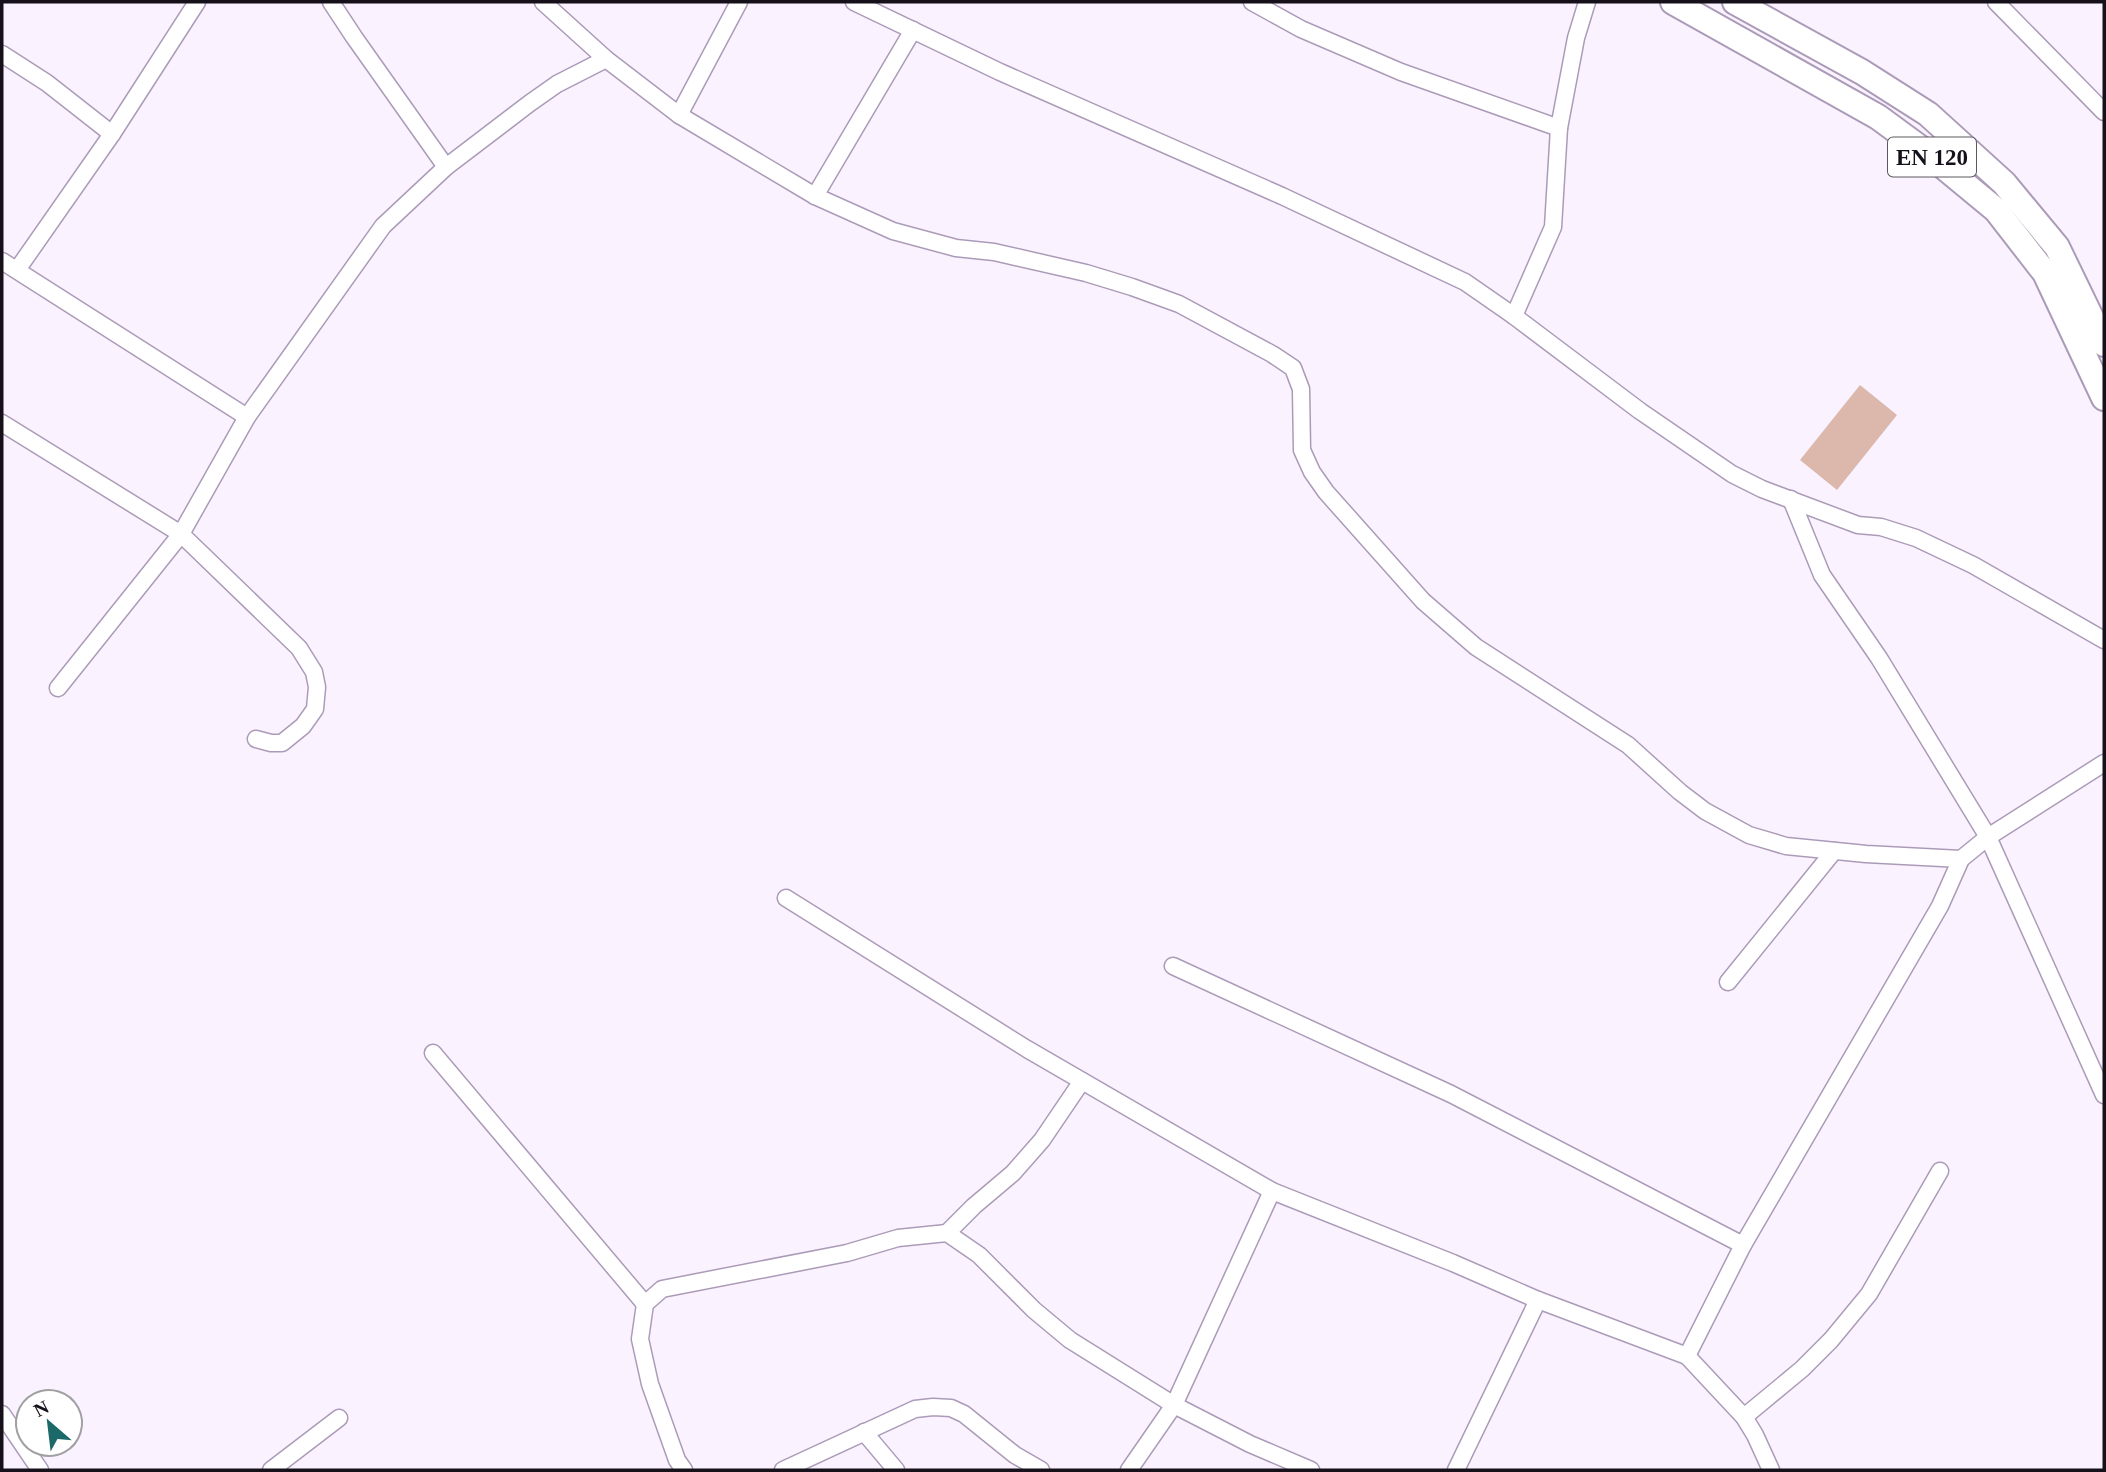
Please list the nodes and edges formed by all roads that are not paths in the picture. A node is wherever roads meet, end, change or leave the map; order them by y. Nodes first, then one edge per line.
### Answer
1 (197, 2) edge
2 (331, 2) edge
3 (542, 2) edge
4 (738, 2) edge
5 (854, 2) edge
6 (1252, 2) edge
7 (1587, 2) edge
8 (1673, 2) edge
9 (1735, 2) edge
10 (1996, 2) edge
11 (913, 30) junction
12 (2, 54) edge
13 (606, 59) junction
14 (2104, 112) edge
15 (679, 115) junction
16 (1559, 128) junction
17 (112, 134) junction
18 (446, 167) junction
19 (815, 196) junction
20 (2, 261) edge
21 (18, 270) junction
22 (1514, 316) junction
23 (2104, 344) edge
24 (2104, 398) edge
25 (247, 418) junction
26 (2, 423) edge
27 (1791, 499) junction
28 (181, 534) junction
29 (2104, 639) edge
30 (58, 688) dead end
31 (256, 739) dead end
32 (2104, 763) edge
33 (1988, 837) junction
34 (1834, 851) junction
35 (1961, 859) junction
36 (786, 898) dead end
37 (1173, 966) dead end
38 (1728, 982) dead end
39 (433, 1053) dead end
40 (1082, 1081) junction
41 (2104, 1095) edge
42 (1940, 1171) dead end
43 (1272, 1191) junction
44 (947, 1233) junction
45 (1743, 1245) junction
46 (1538, 1300) junction
47 (645, 1304) junction
48 (1687, 1356) junction
49 (1174, 1405) junction
50 (2, 1413) edge
51 (1744, 1417) junction
52 (339, 1418) dead end
53 (864, 1432) junction
54 (40, 1470) edge
55 (271, 1470) edge
56 (684, 1470) edge
57 (783, 1470) edge
58 (896, 1470) edge
59 (1041, 1470) edge
60 (1129, 1470) edge
61 (1311, 1470) edge
62 (1456, 1470) edge
63 (1771, 1470) edge

1 - 17 street
2 - 18 street
3 - 13 street
4 - 15 street
5 - 11 street
6 - 16 street
7 - 16 street
8 - 24 main road, EN 120
9 - 23 main road, EN 120
10 - 14 street
11 - 19 street
11 - 22 street
12 - 17 street
13 - 15 street
13 - 18 street
15 - 19 street
16 - 22 street
17 - 21 street
18 - 25 street
19 - 34 street
20 - 21 street
21 - 25 street
22 - 27 street
25 - 28 street
26 - 28 street
27 - 29 street
27 - 33 street
28 - 30 street
28 - 31 street
32 - 33 street
33 - 35 street
33 - 41 street
34 - 35 street
34 - 38 street
35 - 45 street
36 - 40 street
37 - 45 street
39 - 47 street
40 - 43 street
40 - 44 street
42 - 51 street
43 - 46 street
43 - 49 street
44 - 47 street
44 - 49 street
45 - 48 street
46 - 48 street
46 - 62 street
47 - 56 street
48 - 51 street
49 - 60 street
49 - 61 street
50 - 54 street
51 - 63 street
52 - 55 street
53 - 57 street
53 - 58 street
53 - 59 street

